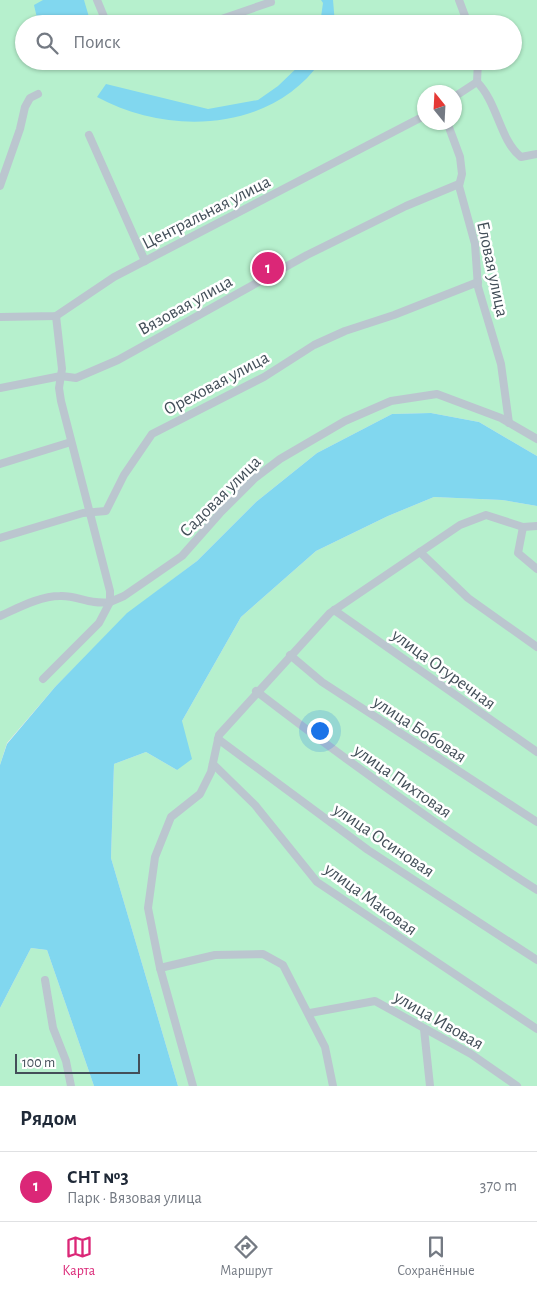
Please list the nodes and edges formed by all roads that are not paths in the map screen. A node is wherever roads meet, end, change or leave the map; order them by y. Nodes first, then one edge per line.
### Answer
1 (97, 0) edge
2 (460, 0) edge
3 (272, 2) dead end
4 (104, 15) edge
5 (234, 15) edge
6 (465, 15) edge
7 (477, 70) edge
8 (476, 82) junction
9 (462, 92) edge
10 (38, 94) dead end
11 (417, 120) edge
12 (450, 130) edge
13 (89, 135) dead end
14 (537, 154) edge
15 (459, 184) junction
16 (0, 186) edge
17 (145, 261) junction
18 (478, 282) junction
19 (56, 316) junction
20 (0, 317) edge
21 (61, 376) junction
22 (0, 388) edge
23 (509, 423) junction
24 (537, 439) edge
25 (71, 442) junction
26 (0, 464) edge
27 (89, 513) junction
28 (537, 526) edge
29 (523, 527) junction
30 (0, 538) edge
31 (420, 552) junction
32 (537, 569) edge
33 (110, 602) junction
34 (334, 610) junction
35 (0, 616) edge
36 (537, 647) edge
37 (290, 655) junction
38 (42, 679) dead end
39 (256, 692) junction
40 (218, 739) junction
41 (537, 752) edge
42 (213, 764) junction
43 (537, 822) edge
44 (537, 890) edge
45 (537, 960) edge
46 (160, 968) junction
47 (45, 980) dead end
48 (310, 1013) junction
49 (424, 1029) junction
50 (537, 1029) edge
51 (72, 1086) edge
52 (193, 1086) edge
53 (333, 1086) edge
54 (430, 1086) edge
55 (517, 1086) edge

1 - 4 street
2 - 6 street
3 - 5 street
7 - 8 street
8 - 9 street
8 - 14 street
10 - 16 street
11 - 17 street, Центральная улица
12 - 15 street, Еловая улица
13 - 17 street
15 - 18 street, Еловая улица
15 - 21 street, Вязовая улица
17 - 19 street, Центральная улица
18 - 23 street, Еловая улица
18 - 27 street, Ореховая улица
19 - 20 street
19 - 21 street
21 - 22 street, Вязовая улица
21 - 25 street
23 - 24 street, Садовая улица
23 - 33 street, Садовая улица
25 - 26 street
25 - 27 street
27 - 30 street, Ореховая улица
27 - 33 street
28 - 29 street
29 - 31 street
29 - 32 street
31 - 34 street
31 - 36 street
33 - 35 street
33 - 38 street
34 - 37 street
34 - 41 street, улица Огуречная
37 - 39 street
37 - 43 street, улица Бобовая
39 - 40 street
39 - 44 street, улица Пихтовая
40 - 42 street
40 - 45 street, улица Осиновая
42 - 46 street
42 - 50 street, улица Маковая
46 - 48 street
46 - 52 street
47 - 51 street
48 - 49 street, улица Ивовая
48 - 53 street
49 - 54 street
49 - 55 street, улица Ивовая

